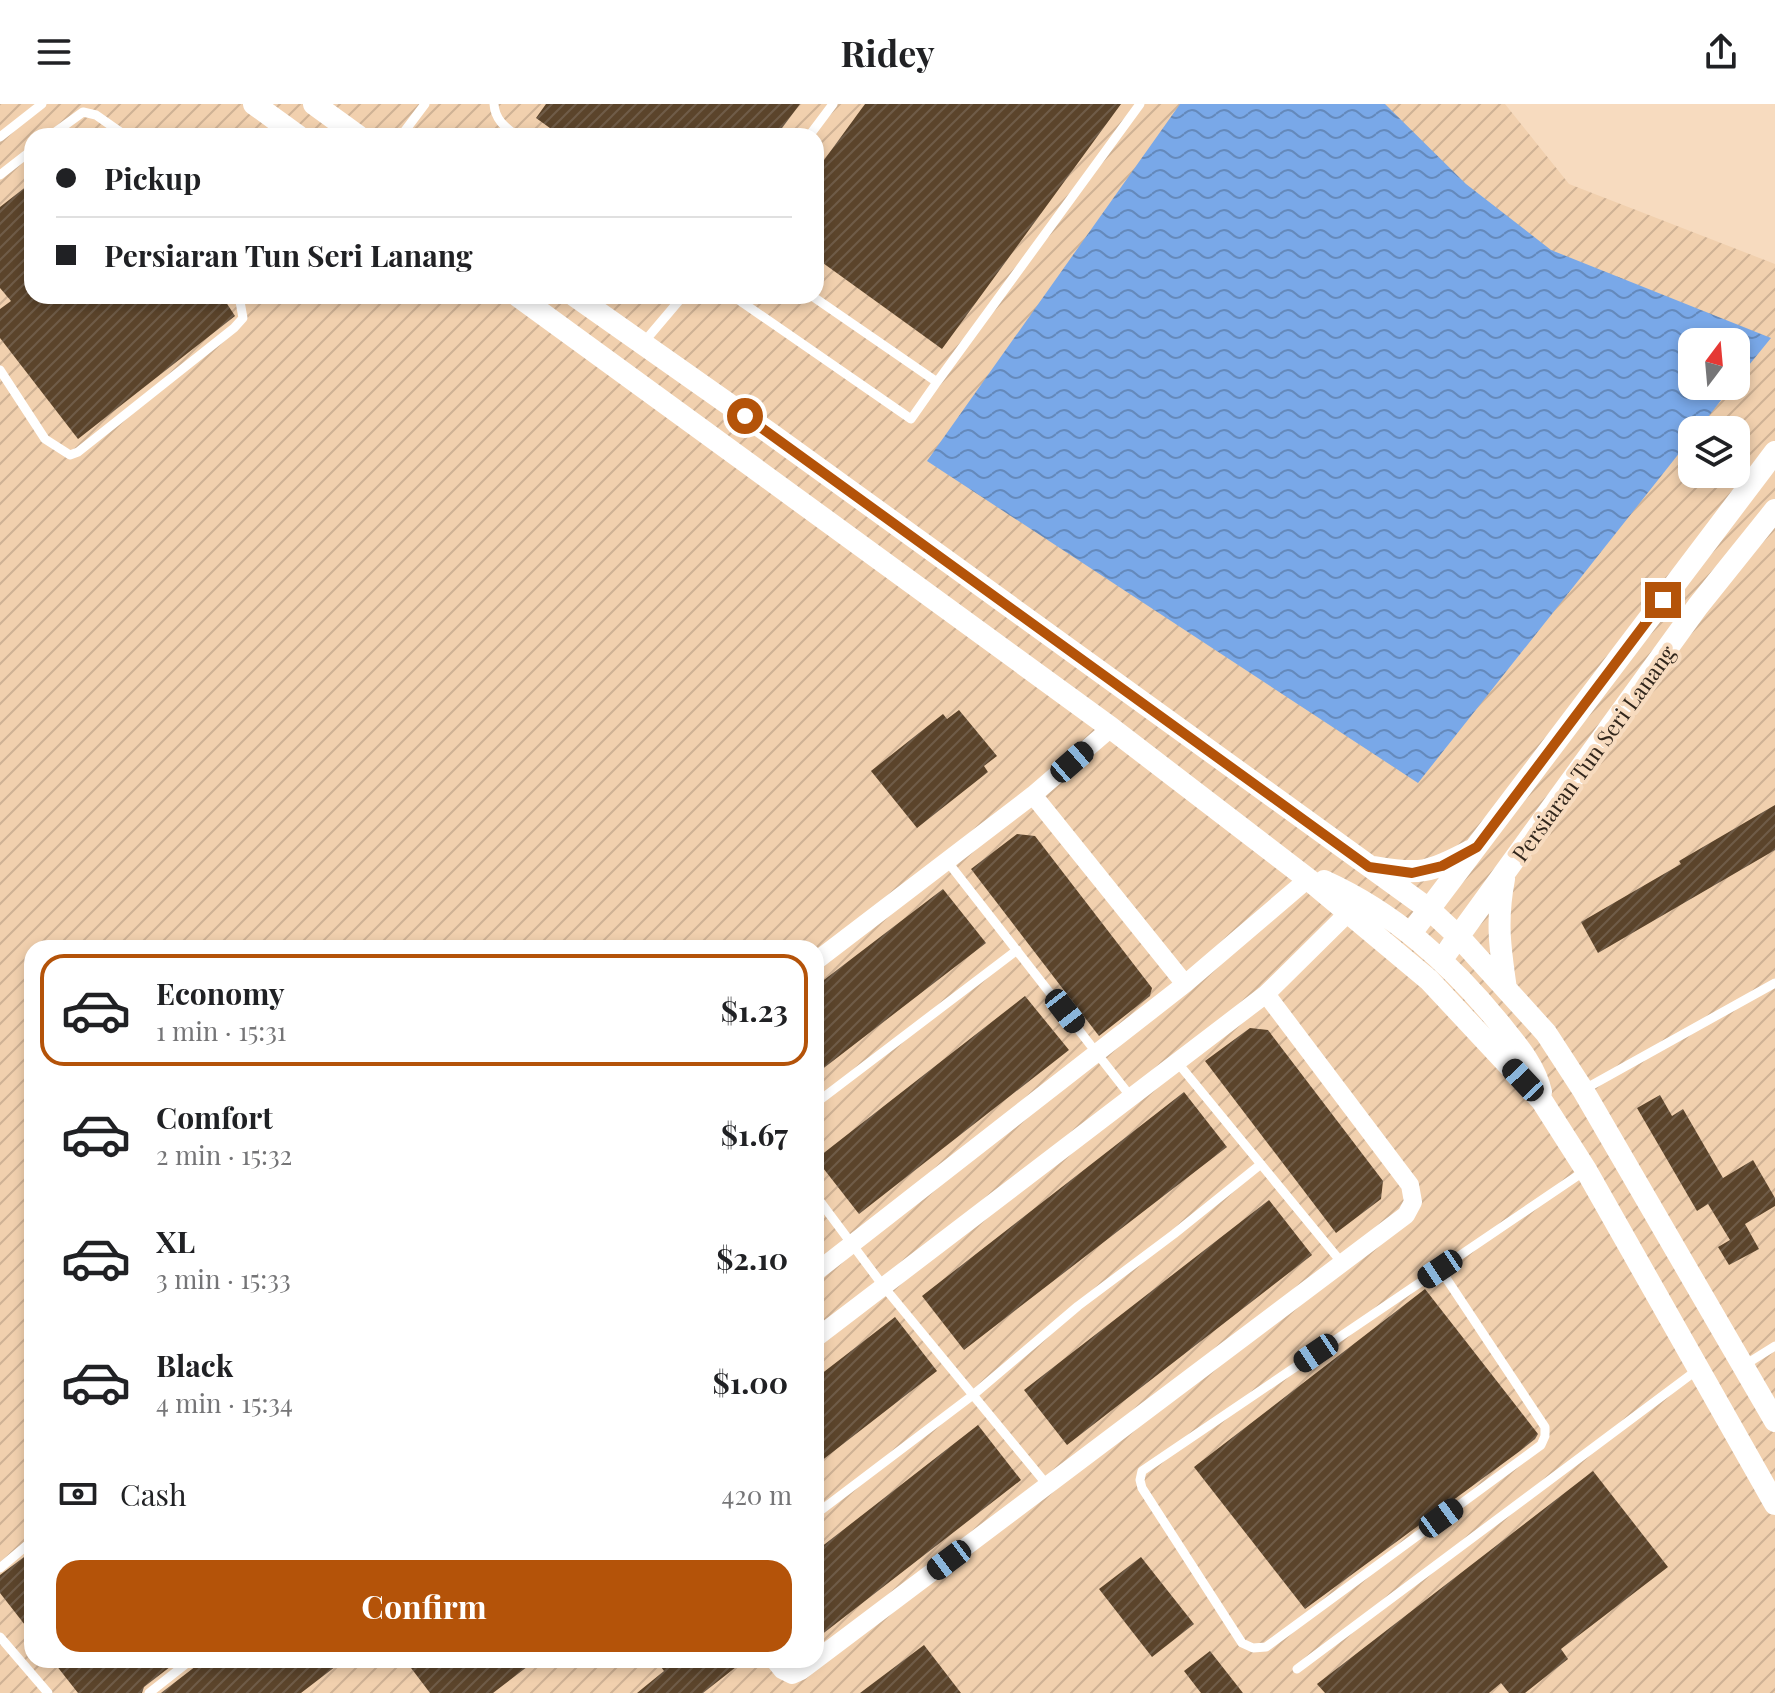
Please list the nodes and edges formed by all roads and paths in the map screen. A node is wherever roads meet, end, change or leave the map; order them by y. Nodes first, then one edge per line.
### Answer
1 (42, 104) edge
2 (254, 104) edge
3 (314, 104) edge
4 (425, 104) edge
5 (494, 104) edge
6 (833, 104) edge
7 (1140, 104) edge
8 (61, 128) edge
9 (115, 128) edge
10 (280, 128) edge
11 (347, 128) edge
12 (407, 128) edge
13 (506, 128) edge
14 (815, 128) edge
15 (0, 137) edge
16 (24, 156) edge
17 (0, 175) edge
18 (240, 304) edge
19 (529, 304) edge
20 (586, 304) edge
21 (676, 304) edge
22 (745, 304) edge
23 (824, 304) edge
24 (641, 345) junction
25 (0, 370) edge
26 (937, 382) junction
27 (771, 434) junction
28 (1775, 452) edge
29 (749, 464) junction
30 (1775, 510) edge
31 (1111, 728) junction
32 (1033, 795) junction
33 (1477, 847) junction
34 (947, 861) junction
35 (1369, 867) junction
36 (1301, 874) junction
37 (1505, 874) junction
38 (1430, 910) junction
39 (1349, 912) junction
40 (1411, 933) junction
41 (1459, 937) junction
42 (1017, 950) junction
43 (824, 955) edge
44 (1442, 959) junction
45 (1775, 983) edge
46 (1185, 984) junction
47 (1506, 989) junction
48 (1266, 994) junction
49 (1098, 1052) junction
50 (1177, 1062) junction
51 (1583, 1090) junction
52 (824, 1097) edge
53 (1131, 1097) junction
54 (1542, 1101) junction
55 (1261, 1164) junction
56 (1586, 1170) junction
57 (824, 1207) edge
58 (851, 1245) junction
59 (1342, 1263) junction
60 (824, 1266) edge
61 (1440, 1269) junction
62 (884, 1287) junction
63 (824, 1332) edge
64 (1775, 1346) edge
65 (1743, 1366) junction
66 (1697, 1370) junction
67 (973, 1395) junction
68 (1775, 1421) edge
69 (1048, 1486) junction
70 (1775, 1504) edge
71 (824, 1508) edge
72 (24, 1548) edge
73 (0, 1568) edge
74 (0, 1637) edge
75 (824, 1654) edge
76 (24, 1665) edge
77 (27, 1668) edge
78 (181, 1668) edge
79 (780, 1668) edge
80 (805, 1668) edge
81 (1297, 1669) dead end
82 (48, 1693) edge
83 (149, 1693) edge

1 - 15 lane
2 - 10 street
3 - 11 street
4 - 12 lane
5 - 13 lane
6 - 14 lane
7 - 26 lane
8 - 9 lane
16 - 17 lane
18 - 25 lane
19 - 29 street
20 - 24 street
21 - 24 lane
22 - 26 lane
23 - 26 lane
24 - 27 street
27 - 29 street
27 - 35 street
28 - 33 street, Persiaran Tun Seri Lanang
29 - 31 street
30 - 37 street, Persiaran Tun Seri Lanang
31 - 32 street
31 - 36 street
32 - 34 street
32 - 46 street
33 - 35 street
33 - 38 street, Persiaran Tun Seri Lanang
34 - 42 lane
34 - 43 street
35 - 38 street
36 - 39 street
36 - 40 street
36 - 46 street
37 - 41 street, Persiaran Tun Seri Lanang
37 - 47 street
38 - 40 street, Persiaran Tun Seri Lanang
38 - 41 street
39 - 48 street
39 - 54 street
40 - 44 street
41 - 44 street, Persiaran Tun Seri Lanang
41 - 47 street
42 - 49 lane
42 - 52 lane
44 - 54 street
45 - 51 lane
46 - 49 street
47 - 51 street
48 - 50 street
48 - 59 street
49 - 53 lane
49 - 58 street
50 - 53 street
50 - 55 lane
51 - 65 street
53 - 62 street
54 - 56 street
55 - 59 lane
55 - 67 lane
56 - 61 lane
56 - 66 street
57 - 58 lane
58 - 60 street
58 - 62 lane
59 - 69 street
61 - 61 lane
62 - 63 street
62 - 67 lane
64 - 65 lane
65 - 68 street
66 - 70 street
66 - 81 lane
67 - 69 lane
67 - 71 lane
69 - 75 street
72 - 73 lane
74 - 76 lane
77 - 82 lane
78 - 83 lane
79 - 80 street

